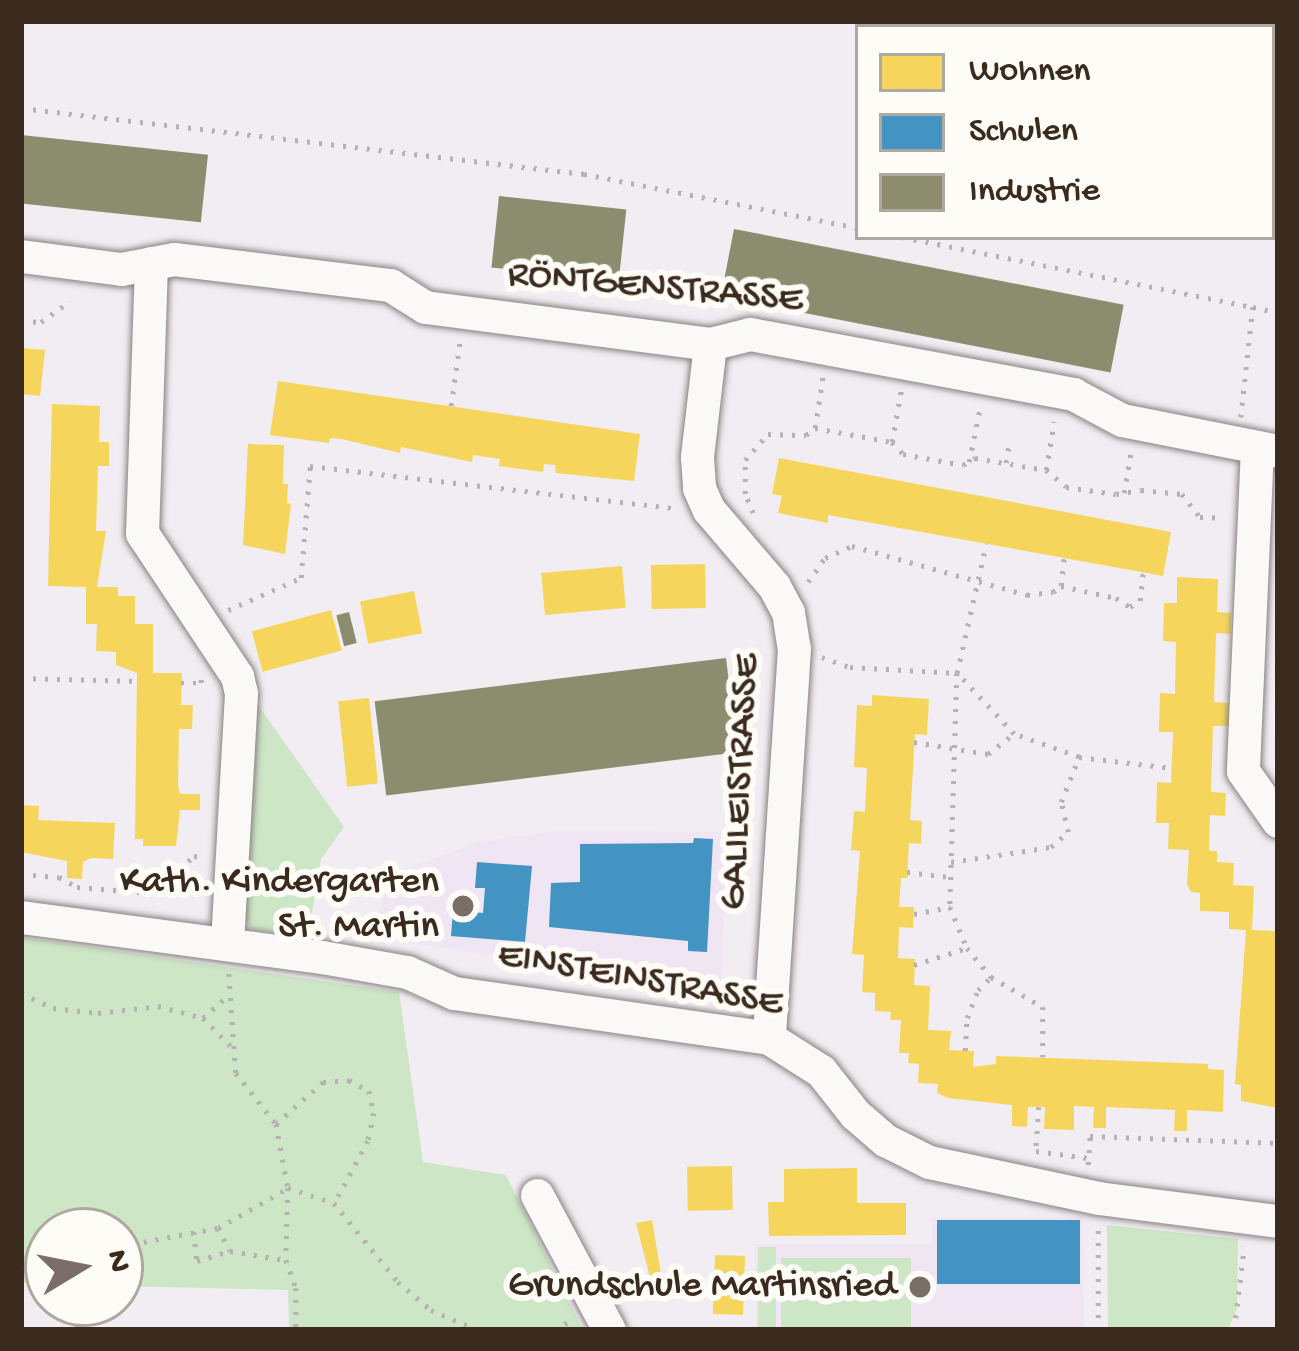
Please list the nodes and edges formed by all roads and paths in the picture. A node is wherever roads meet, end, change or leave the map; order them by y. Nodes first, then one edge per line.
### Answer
1 (21, 108) edge
2 (855, 227) edge
3 (917, 240) edge
4 (21, 256) edge
5 (151, 263) junction
6 (70, 301) dead end
7 (1253, 307) junction
8 (464, 312) junction
9 (1278, 313) edge
10 (21, 321) edge
11 (710, 344) junction
12 (823, 376) dead end
13 (901, 391) dead end
14 (1060, 392) junction
15 (451, 406) dead end
16 (980, 407) dead end
17 (1136, 423) junction
18 (815, 428) junction
19 (892, 442) junction
20 (1009, 444) dead end
21 (1258, 447) edge
22 (969, 462) junction
23 (1006, 463) junction
24 (1046, 470) junction
25 (1124, 493) junction
26 (709, 510) junction
27 (754, 515) dead end
28 (1254, 519) junction
29 (986, 544) dead end
30 (1064, 558) dead end
31 (1143, 573) dead end
32 (977, 583) junction
33 (1060, 586) junction
34 (788, 612) junction
35 (199, 623) junction
36 (794, 648) junction
37 (957, 673) junction
38 (21, 678) edge
39 (137, 681) dead end
40 (181, 683) dead end
41 (1014, 734) junction
42 (914, 742) dead end
43 (956, 750) junction
44 (1078, 757) junction
45 (1171, 768) dead end
46 (1278, 821) edge
47 (232, 860) junction
48 (951, 862) junction
49 (908, 872) dead end
50 (21, 874) edge
51 (950, 877) junction
52 (950, 907) junction
53 (914, 914) dead end
54 (21, 917) edge
55 (227, 944) junction
56 (967, 948) junction
57 (914, 965) dead end
58 (991, 977) junction
59 (21, 993) edge
60 (230, 994) junction
61 (203, 1018) junction
62 (769, 1038) junction
63 (235, 1050) junction
64 (965, 1051) dead end
65 (1043, 1058) dead end
66 (1039, 1107) dead end
67 (276, 1124) junction
68 (1278, 1143) edge
69 (1088, 1158) junction
70 (288, 1189) junction
71 (537, 1195) dead end
72 (1091, 1196) junction
73 (334, 1203) junction
74 (1262, 1219) edge
75 (218, 1228) junction
76 (194, 1232) junction
77 (144, 1241) edge
78 (230, 1251) junction
79 (286, 1260) junction
80 (296, 1330) edge
81 (478, 1330) edge
82 (609, 1330) edge
83 (1098, 1330) edge
84 (1234, 1330) edge

1 - 2 path
3 - 7 path
4 - 5 street, RÖNTGENSTRASSE
5 - 8 street, RÖNTGENSTRASSE
5 - 35 street
6 - 10 path
7 - 9 path
7 - 21 path
8 - 11 street, RÖNTGENSTRASSE
8 - 15 path
11 - 14 street, RÖNTGENSTRASSE
11 - 26 street, GALILEISTRASSE
12 - 18 path
13 - 19 path
14 - 17 street, RÖNTGENSTRASSE
14 - 24 path
16 - 22 path
17 - 21 street, RÖNTGENSTRASSE
17 - 25 path
18 - 19 path
18 - 27 path
19 - 22 path
20 - 23 path
21 - 28 street
22 - 23 path
23 - 24 path
24 - 25 path
25 - 28 path
26 - 34 street, GALILEISTRASSE
26 - 35 path
28 - 46 street
29 - 32 path
30 - 33 path
31 - 33 path
32 - 33 path
32 - 34 path
32 - 37 path
34 - 36 street, GALILEISTRASSE
35 - 40 path
35 - 47 street
36 - 37 path
36 - 62 street, GALILEISTRASSE
37 - 41 path
37 - 43 path
38 - 39 path
41 - 43 path
41 - 44 path
42 - 43 path
43 - 48 path
44 - 45 path
44 - 48 path
47 - 50 path
47 - 55 street
48 - 51 path
49 - 51 path
51 - 52 path
52 - 53 path
52 - 56 path
54 - 55 street, EINSTEINSTRASSE
55 - 60 path
55 - 62 street, EINSTEINSTRASSE
56 - 57 path
56 - 58 path
58 - 64 path
58 - 65 path
59 - 61 path
60 - 61 path
60 - 63 path
61 - 63 path
62 - 72 street, EINSTEINSTRASSE
63 - 67 path
66 - 69 path
67 - 70 path
67 - 73 path
68 - 69 path
69 - 72 path
70 - 73 path
70 - 75 path
70 - 79 path
71 - 82 street
72 - 74 street, EINSTEINSTRASSE
72 - 83 path
73 - 81 path
74 - 84 path
75 - 76 path
75 - 78 path
76 - 77 path
76 - 78 path
78 - 79 path
79 - 80 path

